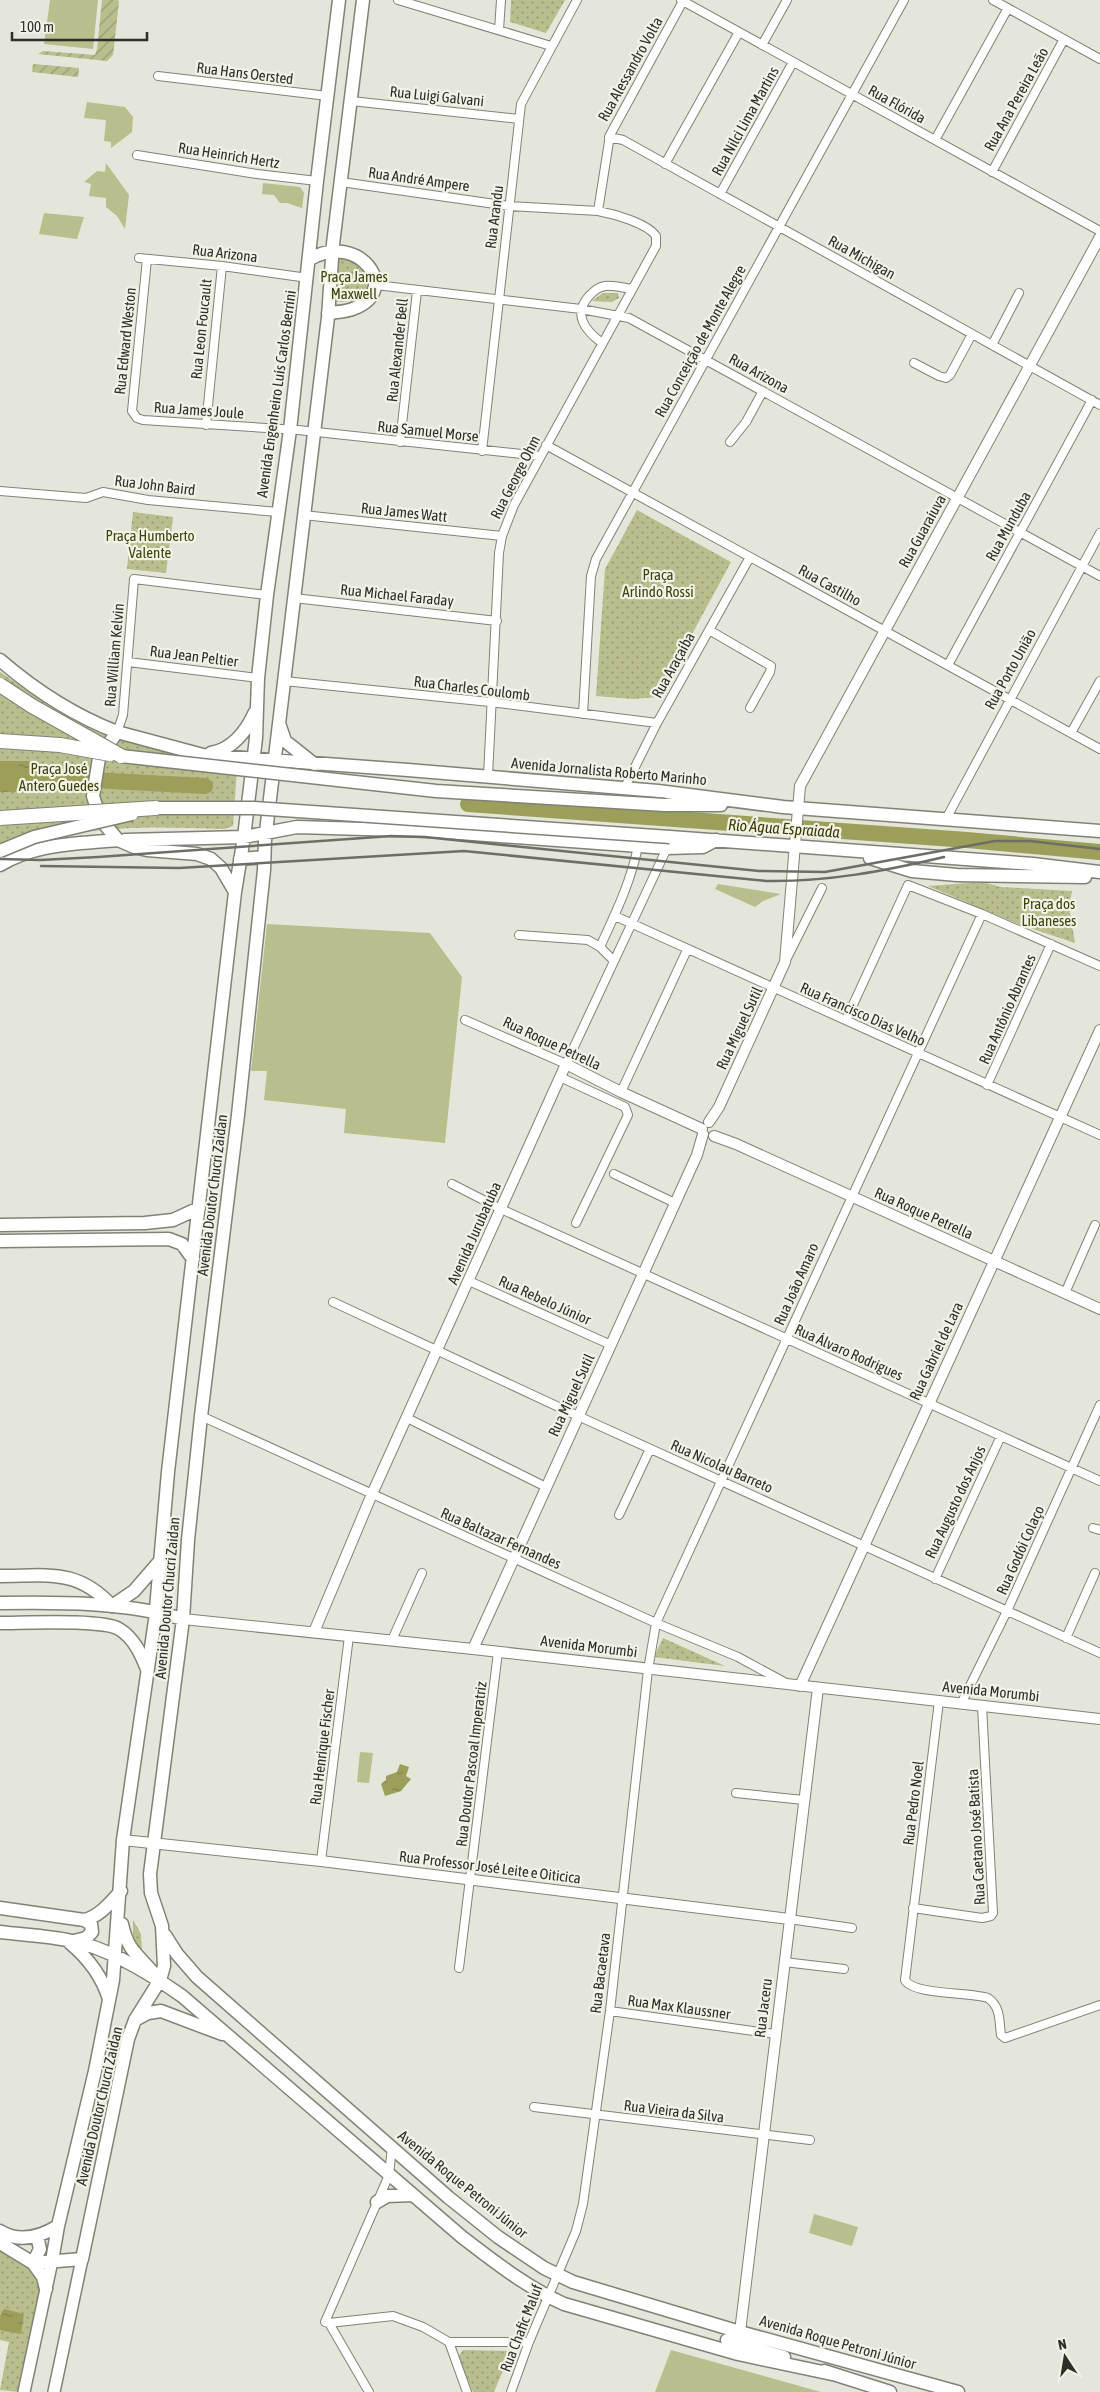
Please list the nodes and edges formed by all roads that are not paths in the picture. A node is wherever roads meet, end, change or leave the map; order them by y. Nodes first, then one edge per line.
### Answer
1 (339, 0) edge
2 (363, 0) edge
3 (398, 0) edge
4 (501, 0) edge
5 (577, 0) edge
6 (788, 0) edge
7 (904, 0) edge
8 (994, 0) edge
9 (687, 2) edge
10 (1008, 8) junction
11 (499, 30) junction
12 (739, 32) junction
13 (1064, 40) junction
14 (762, 45) junction
15 (551, 46) junction
16 (1100, 59) edge
17 (793, 62) junction
18 (158, 76) dead end
19 (852, 94) junction
20 (328, 96) junction
21 (351, 101) junction
22 (519, 119) junction
23 (610, 137) junction
24 (935, 140) junction
25 (137, 155) dead end
26 (666, 164) junction
27 (992, 172) junction
28 (317, 181) junction
29 (341, 182) junction
30 (720, 194) junction
31 (509, 206) junction
32 (598, 211) junction
33 (780, 227) junction
34 (1100, 231) edge
35 (1100, 237) edge
36 (656, 246) joint
37 (333, 251) junction
38 (143, 259) joint
39 (310, 259) junction
40 (222, 266) junction
41 (308, 278) junction
42 (376, 285) junction
43 (632, 289) junction
44 (417, 291) junction
45 (1020, 293) dead end
46 (498, 300) junction
47 (581, 309) junction
48 (328, 313) junction
49 (618, 314) junction
50 (972, 334) junction
51 (602, 343) junction
52 (992, 345) junction
53 (705, 359) junction
54 (914, 363) dead end
55 (1029, 366) junction
56 (763, 391) junction
57 (1092, 400) junction
58 (1100, 405) edge
59 (143, 420) joint
60 (206, 425) junction
61 (290, 430) junction
62 (313, 432) junction
63 (400, 442) junction
64 (730, 442) dead end
65 (546, 445) junction
66 (482, 451) junction
67 (540, 456) junction
68 (0, 492) edge
69 (633, 492) junction
70 (957, 498) junction
71 (277, 512) junction
72 (303, 515) junction
73 (1020, 532) junction
74 (1100, 533) edge
75 (502, 536) junction
76 (750, 557) junction
77 (1082, 566) junction
78 (1100, 576) edge
79 (267, 595) junction
80 (294, 598) junction
81 (497, 620) junction
82 (709, 630) junction
83 (884, 630) junction
84 (0, 660) edge
85 (128, 662) junction
86 (948, 665) junction
87 (258, 678) junction
88 (284, 681) junction
89 (1100, 681) edge
90 (0, 684) edge
91 (1009, 699) junction
92 (490, 702) junction
93 (256, 708) junction
94 (750, 708) dead end
95 (583, 714) junction
96 (279, 718) junction
97 (657, 723) junction
98 (117, 732) junction
99 (1071, 733) junction
100 (0, 741) edge
101 (1100, 749) edge
102 (203, 755) junction
103 (121, 756) junction
104 (252, 758) junction
105 (274, 760) junction
106 (314, 764) junction
107 (488, 776) junction
108 (624, 789) junction
109 (249, 792) joint
110 (766, 806) junction
111 (156, 808) junction
112 (797, 813) junction
113 (0, 818) edge
114 (946, 818) junction
115 (297, 827) junction
116 (1100, 831) edge
117 (266, 832) junction
118 (244, 837) junction
119 (118, 840) junction
120 (796, 842) junction
121 (668, 843) junction
122 (638, 846) junction
123 (0, 851) edge
124 (849, 851) junction
125 (240, 859) junction
126 (264, 863) junction
127 (0, 865) edge
128 (1100, 872) edge
129 (1100, 876) edge
130 (822, 888) dead end
131 (235, 892) junction
132 (982, 914) junction
133 (615, 916) junction
134 (631, 924) junction
135 (519, 935) dead end
136 (1051, 944) junction
137 (600, 946) junction
138 (688, 950) junction
139 (614, 961) junction
140 (785, 962) junction
141 (1100, 966) edge
142 (773, 989) junction
143 (466, 1020) dead end
144 (846, 1020) junction
145 (1100, 1030) edge
146 (916, 1053) junction
147 (566, 1064) junction
148 (560, 1076) junction
149 (988, 1085) junction
150 (621, 1092) junction
151 (1059, 1116) junction
152 (710, 1129) junction
153 (1100, 1135) edge
154 (614, 1174) dead end
155 (452, 1184) dead end
156 (850, 1197) junction
157 (675, 1203) junction
158 (199, 1208) junction
159 (501, 1209) junction
160 (173, 1220) junction
161 (576, 1224) dead end
162 (0, 1225) edge
163 (1095, 1225) dead end
164 (172, 1239) junction
165 (0, 1242) edge
166 (194, 1259) junction
167 (994, 1261) junction
168 (642, 1274) junction
169 (469, 1281) junction
170 (1065, 1293) junction
171 (333, 1302) dead end
172 (1100, 1309) edge
173 (786, 1339) junction
174 (611, 1345) junction
175 (436, 1351) junction
176 (929, 1402) junction
177 (1100, 1405) edge
178 (201, 1416) junction
179 (578, 1416) junction
180 (407, 1418) junction
181 (1001, 1436) junction
182 (650, 1449) junction
183 (1071, 1468) junction
184 (722, 1480) junction
185 (1100, 1482) edge
186 (546, 1487) junction
187 (372, 1494) junction
188 (619, 1515) dead end
189 (864, 1547) junction
190 (514, 1559) junction
191 (160, 1561) junction
192 (422, 1573) dead end
193 (1095, 1573) dead end
194 (0, 1576) edge
195 (935, 1579) junction
196 (0, 1603) edge
197 (112, 1606) junction
198 (1007, 1611) junction
199 (156, 1612) junction
200 (183, 1618) junction
201 (0, 1623) edge
202 (656, 1623) junction
203 (314, 1632) junction
204 (349, 1636) junction
205 (1066, 1638) junction
206 (392, 1640) junction
207 (473, 1649) junction
208 (498, 1652) junction
209 (1100, 1653) edge
210 (147, 1670) junction
211 (648, 1670) junction
212 (789, 1684) junction
213 (800, 1686) junction
214 (818, 1688) junction
215 (940, 1701) junction
216 (961, 1704) junction
217 (982, 1706) junction
218 (1100, 1719) edge
219 (736, 1793) dead end
220 (804, 1800) junction
221 (123, 1840) junction
222 (152, 1844) junction
223 (321, 1862) junction
224 (471, 1880) junction
225 (120, 1891) junction
226 (622, 1898) junction
227 (0, 1908) edge
228 (913, 1908) junction
229 (120, 1912) junction
230 (789, 1919) junction
231 (84, 1920) junction
232 (162, 1926) junction
233 (852, 1928) dead end
234 (0, 1932) edge
235 (70, 1941) junction
236 (115, 1957) junction
237 (784, 1962) junction
238 (459, 1968) dead end
239 (844, 1968) dead end
240 (160, 1980) junction
241 (109, 2001) junction
242 (1100, 2005) edge
243 (610, 2011) junction
244 (135, 2020) junction
245 (776, 2034) junction
246 (231, 2038) junction
247 (534, 2107) dead end
248 (595, 2115) junction
249 (763, 2134) junction
250 (810, 2140) dead end
251 (392, 2147) junction
252 (389, 2175) junction
253 (412, 2195) junction
254 (377, 2202) junction
255 (58, 2226) junction
256 (0, 2231) edge
257 (37, 2236) junction
258 (0, 2243) edge
259 (82, 2259) junction
260 (52, 2261) junction
261 (33, 2263) junction
262 (557, 2274) junction
263 (46, 2288) junction
264 (547, 2296) junction
265 (327, 2323) junction
266 (649, 2327) junction
267 (740, 2332) junction
268 (727, 2340) junction
269 (449, 2342) junction
270 (529, 2342) junction
271 (32, 2356) junction
272 (832, 2374) junction
273 (367, 2391) edge
274 (24, 2392) edge
275 (33, 2392) edge
276 (54, 2392) edge
277 (467, 2392) edge
278 (511, 2392) edge
279 (890, 2392) edge
280 (958, 2392) edge

1 - 20 main road, Avenida Engenheiro Luís Carlos Berrini
2 - 21 main road
3 - 11 street
4 - 11 street
5 - 15 street, Rua Arandu
6 - 14 street
7 - 19 street, Rua Conceição de Monte Alegre
8 - 10 street
9 - 12 street, Rua Flórida
9 - 23 street, Rua Alessandro Volta
10 - 13 street
10 - 24 street
11 - 15 street
12 - 14 street, Rua Flórida
12 - 26 street
13 - 16 street
13 - 27 street, Rua Ana Pereira Leão
14 - 17 street, Rua Flórida
15 - 22 street, Rua Arandu
17 - 19 street, Rua Flórida
17 - 30 street, Rua Nilci Lima Martins
18 - 20 street, Rua Hans Oersted
19 - 24 street, Rua Flórida
19 - 33 street, Rua Conceição de Monte Alegre
20 - 28 main road, Avenida Engenheiro Luís Carlos Berrini
21 - 22 street, Rua Luigi Galvani
21 - 29 main road
22 - 31 street, Rua Arandu
23 - 26 street, Rua Michigan
23 - 32 street, Rua Alessandro Volta
24 - 27 street, Rua Flórida
25 - 28 street, Rua Heinrich Hertz
26 - 30 street, Rua Michigan
27 - 34 street, Rua Flórida
28 - 39 main road, Avenida Engenheiro Luís Carlos Berrini
29 - 31 street, Rua André Ampere
29 - 37 main road
30 - 33 street, Rua Michigan
31 - 32 street, Rua André Ampere
31 - 46 street, Rua Arandu
32 - 36 street, Rua André Ampere
33 - 50 street, Rua Michigan
33 - 53 street, Rua Conceição de Monte Alegre
35 - 55 street, Rua Guaraíuva
36 - 43 street, Rua George Ohm
37 - 39 main road
37 - 42 main road
37 - 48 main road
38 - 40 street, Rua Arizona
38 - 59 street, Rua Edward Weston
39 - 41 main road, Avenida Engenheiro Luís Carlos Berrini
40 - 41 street, Rua Arizona
40 - 60 street, Rua Leon Foucault
41 - 61 main road, Avenida Engenheiro Luís Carlos Berrini
42 - 44 street, Rua Arizona
42 - 48 main road
43 - 47 street
43 - 49 street, Rua George Ohm
44 - 46 street, Rua Arizona
44 - 63 street, Rua Alexander Bell
45 - 52 street
46 - 47 street, Rua Arizona
46 - 66 street, Rua Arandu
47 - 49 street, Rua Arizona
47 - 51 street
48 - 62 main road
49 - 51 street, Rua George Ohm
49 - 53 street, Rua Arizona
50 - 52 street, Rua Michigan
50 - 54 street
51 - 65 street, Rua George Ohm
52 - 55 street, Rua Michigan
53 - 56 street, Rua Arizona
53 - 69 street, Rua Conceição de Monte Alegre
55 - 57 street, Rua Michigan
55 - 70 street, Rua Guaraíuva
56 - 64 street
56 - 70 street, Rua Arizona
57 - 58 street, Rua Michigan
57 - 73 street, Rua Munduba
59 - 60 street, Rua James Joule
60 - 61 street, Rua James Joule
61 - 62 street, Rua James Joule
61 - 71 main road, Avenida Engenheiro Luís Carlos Berrini
62 - 63 street, Rua Samuel Morse
62 - 72 main road
63 - 66 street, Rua Samuel Morse
65 - 67 street, Rua George Ohm
65 - 69 street, Rua Castilho
66 - 67 street, Rua Samuel Morse
67 - 75 street, Rua George Ohm
68 - 71 street, Rua John Baird
69 - 76 street, Rua Castilho
69 - 95 street, Rua Conceição de Monte Alegre
70 - 73 street, Rua Arizona
70 - 83 street, Rua Guaraíuva
71 - 79 main road, Avenida Engenheiro Luís Carlos Berrini
72 - 75 street, Rua James Watt
72 - 80 main road
73 - 77 street, Rua Arizona
73 - 86 street, Rua Munduba
74 - 77 street, Rua Porto União
75 - 81 street, Rua George Ohm
76 - 82 street, Rua Araçaíba
76 - 83 street, Rua Castilho
77 - 78 street, Rua Arizona
77 - 91 street, Rua Porto União
79 - 85 street, Rua William Kelvin
79 - 87 main road, Avenida Engenheiro Luís Carlos Berrini
80 - 81 street, Rua Michael Faraday
80 - 88 main road
81 - 92 street, Rua George Ohm
82 - 94 street
82 - 97 street, Rua Araçaíba
83 - 86 street, Rua Castilho
83 - 112 street, Rua Guaraíuva
84 - 98 main road, Avenida Jornalista Roberto Marinho
85 - 87 street, Rua Jean Peltier
85 - 98 street, Rua William Kelvin
86 - 91 street, Rua Castilho
87 - 93 main road, Avenida Engenheiro Luís Carlos Berrini
88 - 92 street, Rua Charles Coulomb
88 - 96 main road
89 - 99 street
90 - 103 highway, bridge
91 - 99 street, Rua Castilho
91 - 114 street, Rua Porto União
92 - 95 street, Rua Charles Coulomb
92 - 107 street, Rua George Ohm
93 - 102 main road
93 - 104 main road, Avenida Engenheiro Luís Carlos Berrini
95 - 97 street, Rua Charles Coulomb
96 - 105 main road
96 - 106 main road
97 - 108 street, Rua Araçaíba
98 - 102 main road, Avenida Jornalista Roberto Marinho
98 - 119 main road
99 - 101 street, Rua Castilho
100 - 103 highway, bridge
102 - 104 main road, Avenida Jornalista Roberto Marinho
103 - 110 main road, bridge
104 - 105 main road, Avenida Jornalista Roberto Marinho
104 - 109 main road, Avenida Engenheiro Luís Carlos Berrini
105 - 106 main road, Avenida Jornalista Roberto Marinho
105 - 117 main road, Avenida Doutor Chucri Zaidan
106 - 107 main road, Avenida Jornalista Roberto Marinho
107 - 108 main road, Avenida Jornalista Roberto Marinho
108 - 110 main road, Avenida Jornalista Roberto Marinho
109 - 118 main road, Avenida Doutor Chucri Zaidan
110 - 112 main road, Avenida Jornalista Roberto Marinho
111 - 113 highway, bridge
111 - 121 main road, bridge
111 - 123 main road, bridge
112 - 114 main road, Avenida Jornalista Roberto Marinho
112 - 120 street, Rua Guaraíuva
114 - 116 main road, Avenida Jornalista Roberto Marinho
115 - 117 main road
115 - 122 main road
115 - 126 main road
117 - 118 main road
117 - 126 main road, Avenida Doutor Chucri Zaidan
118 - 119 main road
118 - 125 main road, Avenida Doutor Chucri Zaidan
119 - 127 main road
119 - 131 main road
120 - 121 main road
120 - 124 main road
120 - 140 street, Rua Miguel Sutil
121 - 122 main road
121 - 134 street, Avenida Jurubatuba
122 - 133 street
124 - 128 main road
124 - 129 main road
125 - 126 main road
125 - 131 main road, Avenida Doutor Chucri Zaidan
126 - 178 main road, Avenida Doutor Chucri Zaidan
130 - 140 street, Rua Miguel Sutil
131 - 158 main road, Avenida Doutor Chucri Zaidan
132 - 136 street
132 - 144 street
132 - 146 street, Rua João Amaro
133 - 134 street, Rua Francisco Dias Velho
133 - 137 street
134 - 138 street, Rua Francisco Dias Velho
134 - 139 street, Avenida Jurubatuba
135 - 137 street
136 - 141 street
136 - 149 street, Rua Antônio Abrantes
137 - 139 street
138 - 142 street, Rua Francisco Dias Velho
138 - 150 street
139 - 147 street, Avenida Jurubatuba
140 - 142 street, Rua Miguel Sutil
142 - 144 street, Rua Francisco Dias Velho
142 - 152 street, Rua Miguel Sutil
143 - 147 street, Rua Roque Petrella
144 - 146 street, Rua Francisco Dias Velho
145 - 151 street, Rua Gabriel de Lara
146 - 149 street, Rua Francisco Dias Velho
146 - 156 street, Rua João Amaro
147 - 148 street, Avenida Jurubatuba
147 - 150 street, Rua Roque Petrella
148 - 159 street, Avenida Jurubatuba
148 - 161 street
149 - 151 street, Rua Francisco Dias Velho
150 - 152 street, Rua Roque Petrella
151 - 153 street, Rua Francisco Dias Velho
151 - 167 street, Rua Gabriel de Lara
152 - 156 street, Rua Roque Petrella
152 - 157 street, Rua Miguel Sutil
154 - 157 street
155 - 159 street, Rua Álvaro Rodrigues
156 - 167 street, Rua Roque Petrella
156 - 173 street, Rua João Amaro
157 - 168 street, Rua Miguel Sutil
158 - 160 main road
158 - 166 main road, Avenida Doutor Chucri Zaidan
159 - 168 street, Rua Álvaro Rodrigues
159 - 169 street, Avenida Jurubatuba
160 - 162 main road
160 - 164 main road
163 - 170 street
164 - 165 main road
164 - 166 main road
166 - 191 main road, Avenida Doutor Chucri Zaidan
167 - 170 street, Rua Roque Petrella
167 - 176 street, Rua Gabriel de Lara
168 - 173 street, Rua Álvaro Rodrigues
168 - 174 street, Rua Miguel Sutil
169 - 174 street, Rua Rebelo Júnior
169 - 175 street, Avenida Jurubatuba
170 - 172 street, Rua Roque Petrella
171 - 175 street, Rua Nicolau Barreto
173 - 176 street, Rua Álvaro Rodrigues
173 - 184 street, Rua João Amaro
174 - 179 street, Rua Miguel Sutil
175 - 179 street, Rua Nicolau Barreto
175 - 180 street, Avenida Jurubatuba
176 - 181 street, Rua Álvaro Rodrigues
176 - 189 street, Rua Gabriel de Lara
177 - 183 street, Rua Godói Colaço
178 - 187 street, Rua Baltazar Fernandes
178 - 200 main road, Avenida Doutor Chucri Zaidan
179 - 182 street, Rua Nicolau Barreto
179 - 186 street, Rua Miguel Sutil
180 - 186 street
180 - 187 street, Avenida Jurubatuba
181 - 183 street, Rua Álvaro Rodrigues
181 - 195 street, Rua Augusto dos Anjos
182 - 184 street, Rua Nicolau Barreto
182 - 188 street
183 - 185 street, Rua Álvaro Rodrigues
183 - 198 street, Rua Godói Colaço
184 - 189 street, Rua Nicolau Barreto
184 - 202 street, Rua João Amaro
186 - 190 street, Rua Miguel Sutil
187 - 190 street, Rua Baltazar Fernandes
187 - 203 street, Avenida Jurubatuba
189 - 195 street, Rua Nicolau Barreto
189 - 213 street, Rua Gabriel de Lara
190 - 202 street, Rua Baltazar Fernandes
190 - 207 street, Rua Miguel Sutil
191 - 197 main road
191 - 199 main road, Avenida Doutor Chucri Zaidan
192 - 206 street
193 - 205 street
194 - 197 main road
195 - 198 street, Rua Nicolau Barreto
196 - 197 main road, Avenida Morumbi
197 - 199 main road, Avenida Morumbi
198 - 205 street, Rua Nicolau Barreto
198 - 216 street, Rua Godói Colaço
199 - 200 main road, Avenida Morumbi
199 - 210 main road, Avenida Doutor Chucri Zaidan
200 - 203 street, Avenida Morumbi
200 - 222 main road, Avenida Doutor Chucri Zaidan
201 - 210 main road
202 - 211 street, Rua João Amaro
202 - 212 street, Rua Baltazar Fernandes
203 - 204 street, Avenida Morumbi
204 - 206 street, Avenida Morumbi
204 - 223 street, Rua Henrique Fischer
205 - 209 street, Rua Nicolau Barreto
206 - 207 street, Avenida Morumbi
207 - 208 street, Avenida Morumbi
208 - 211 street, Avenida Morumbi
208 - 224 street, Rua Doutor Pascoal Imperatriz
210 - 221 main road, Avenida Doutor Chucri Zaidan
211 - 212 street, Avenida Morumbi
211 - 226 street, Rua Bacaetava
212 - 213 street, Avenida Morumbi
213 - 214 street, Avenida Morumbi
214 - 215 street, Avenida Morumbi
214 - 220 street, Rua Jaceru
215 - 216 street, Avenida Morumbi
215 - 228 street, Rua Pedro Noel
216 - 217 street, Avenida Morumbi
217 - 218 street, Avenida Morumbi
217 - 228 street, Rua Caetano José Batista
219 - 220 street
220 - 230 street, Rua Jaceru
221 - 222 street, Rua Professor José Leite e Oiticica
221 - 225 main road, Avenida Doutor Chucri Zaidan
222 - 223 street, Rua Professor José Leite e Oiticica
222 - 232 main road, Avenida Doutor Chucri Zaidan
223 - 224 street, Rua Professor José Leite e Oiticica
224 - 226 street, Rua Professor José Leite e Oiticica
224 - 238 street, Rua Doutor Pascoal Imperatriz
225 - 229 main road, Avenida Doutor Chucri Zaidan
225 - 231 main road
226 - 230 street, Rua Professor José Leite e Oiticica
226 - 243 street, Rua Bacaetava
227 - 231 main road
228 - 242 street, Rua Pedro Noel
229 - 236 main road, Avenida Doutor Chucri Zaidan
229 - 240 main road
230 - 233 street, Rua Professor José Leite e Oiticica
230 - 237 street, Rua Jaceru
231 - 235 main road
232 - 240 main road, Avenida Doutor Chucri Zaidan
232 - 251 main road, Avenida Roque Petroni Júnior
234 - 235 main road, Avenida Roque Petroni Júnior
235 - 236 main road, Avenida Roque Petroni Júnior
235 - 241 main road
236 - 240 main road, Avenida Roque Petroni Júnior
236 - 241 main road, Avenida Doutor Chucri Zaidan
237 - 239 street
237 - 245 street, Rua Jaceru
240 - 244 main road, Avenida Doutor Chucri Zaidan
240 - 246 main road, Avenida Roque Petroni Júnior
241 - 255 main road, Avenida Doutor Chucri Zaidan
243 - 245 street, Rua Max Klaussner
243 - 248 street, Rua Bacaetava
244 - 246 main road
244 - 259 main road, Avenida Doutor Chucri Zaidan
245 - 249 street, Rua Jaceru
246 - 252 main road, Avenida Roque Petroni Júnior
247 - 248 street, Rua Vieira da Silva
248 - 249 street, Rua Vieira da Silva
248 - 262 street, Rua Bacaetava
249 - 250 street, Rua Vieira da Silva
249 - 267 street, Rua Jaceru
251 - 252 street
251 - 262 main road, Avenida Roque Petroni Júnior
252 - 253 main road, Avenida Roque Petroni Júnior
252 - 254 street
253 - 254 main road
253 - 264 main road, Avenida Roque Petroni Júnior
254 - 265 street
255 - 257 main road
255 - 260 main road, Avenida Doutor Chucri Zaidan
256 - 257 main road
257 - 261 main road
258 - 261 main road
259 - 260 main road
259 - 276 main road, Avenida Doutor Chucri Zaidan
260 - 261 main road
260 - 263 main road, Avenida Doutor Chucri Zaidan
261 - 263 main road
262 - 264 street, Rua Chafic Maluf
262 - 267 main road, Avenida Roque Petroni Júnior
263 - 271 main road, Avenida Doutor Chucri Zaidan
264 - 266 main road, Avenida Roque Petroni Júnior
264 - 270 street, Rua Chafic Maluf
265 - 269 street
265 - 273 street
266 - 268 main road, Avenida Roque Petroni Júnior
266 - 272 main road, Avenida Roque Petroni Júnior
267 - 268 main road
267 - 280 main road, Avenida Roque Petroni Júnior
268 - 272 main road, Avenida Roque Petroni Júnior
269 - 270 street
269 - 277 street
270 - 278 street, Rua Chafic Maluf
271 - 274 main road, Avenida Doutor Chucri Zaidan
271 - 275 main road
272 - 279 main road, Avenida Roque Petroni Júnior

